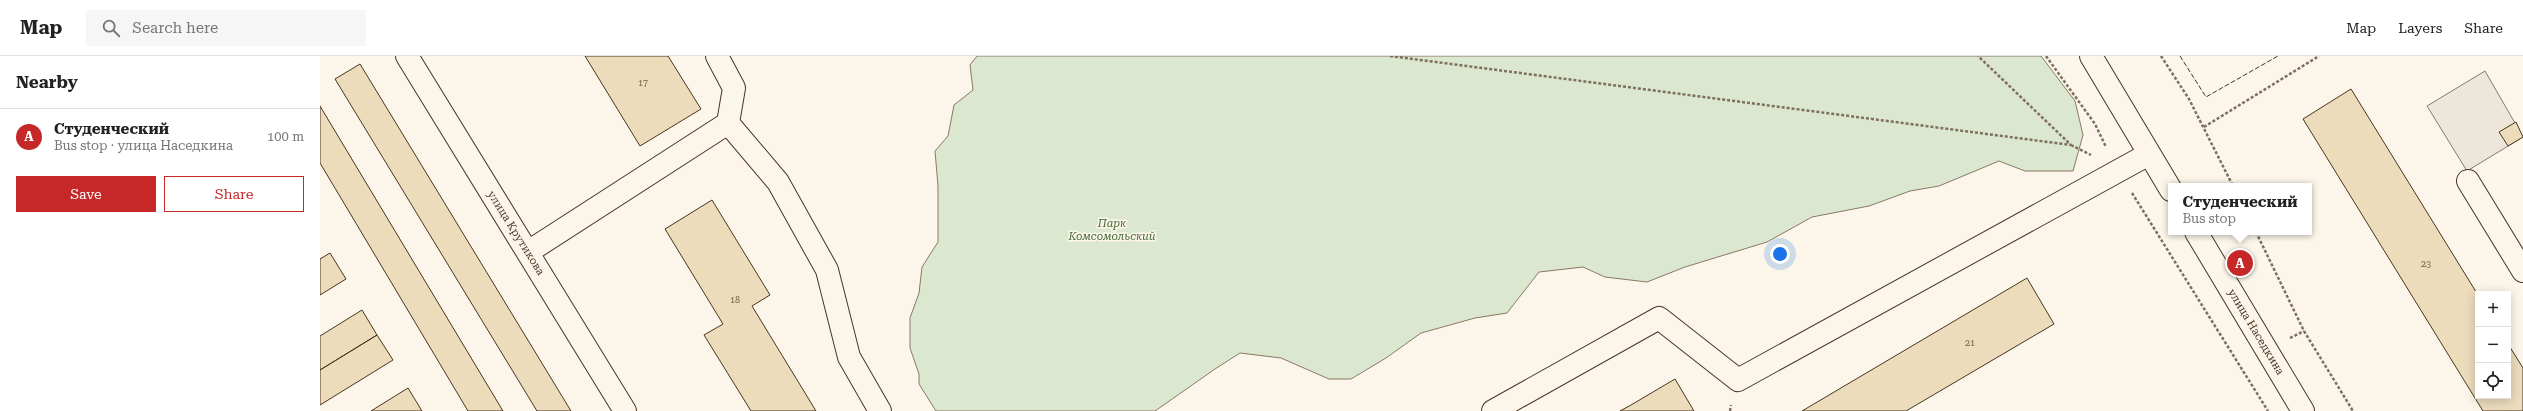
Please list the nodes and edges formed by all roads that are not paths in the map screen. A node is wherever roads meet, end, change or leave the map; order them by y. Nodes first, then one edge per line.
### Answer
1 (407, 56) edge
2 (717, 56) edge
3 (2091, 56) edge
4 (728, 123) junction
5 (2149, 154) junction
6 (2468, 181) dead end
7 (2168, 185) edge
8 (2198, 235) edge
9 (528, 252) junction
10 (2523, 272) edge
11 (625, 411) edge
12 (880, 411) edge
13 (1493, 411) edge
14 (2303, 411) edge

1 - 9 street, улица Крутикова
2 - 4 street
3 - 5 street
4 - 9 street
4 - 12 street
5 - 7 street
5 - 13 street
6 - 10 street
8 - 14 street, улица Наседкина
9 - 11 street, улица Крутикова

